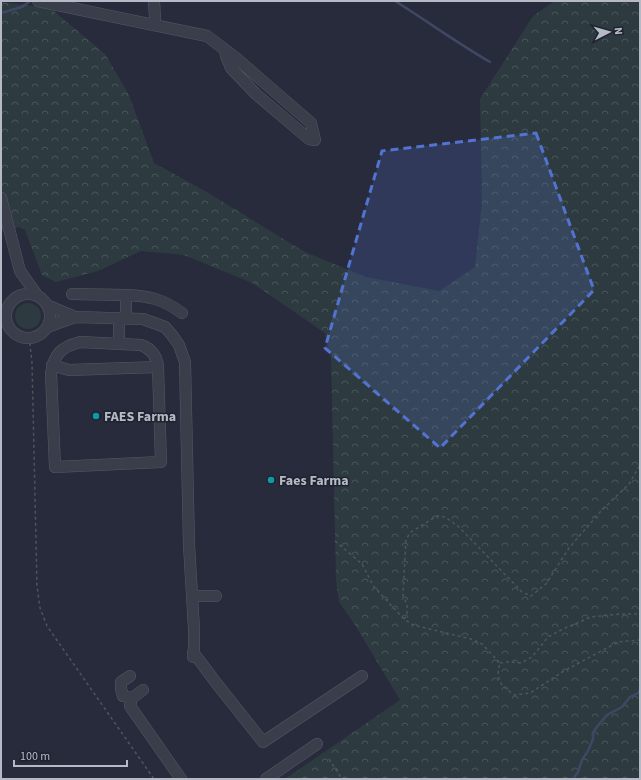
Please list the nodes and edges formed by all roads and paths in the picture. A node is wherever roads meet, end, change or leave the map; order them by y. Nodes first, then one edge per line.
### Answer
1 (38, 1) edge
2 (154, 1) edge
3 (154, 25) junction
4 (225, 50) junction
5 (1, 198) edge
6 (20, 271) junction
7 (72, 294) dead end
8 (37, 295) junction
9 (126, 295) junction
10 (18, 297) junction
11 (47, 305) junction
12 (5, 309) edge
13 (182, 313) dead end
14 (75, 317) junction
15 (123, 318) junction
16 (5, 325) edge
17 (47, 327) junction
18 (30, 337) junction
19 (119, 344) junction
20 (52, 365) junction
21 (158, 366) junction
22 (640, 465) edge
23 (335, 541) dead end
24 (192, 596) junction
25 (216, 596) dead end
26 (640, 614) edge
27 (404, 619) junction
28 (640, 640) edge
29 (500, 663) junction
30 (130, 676) dead end
31 (362, 676) dead end
32 (143, 690) dead end
33 (132, 698) junction
34 (317, 744) dead end
35 (329, 760) dead end
36 (154, 779) edge
37 (181, 779) edge
38 (266, 779) edge
39 (342, 779) edge

1 - 3 street
2 - 3 street
3 - 4 street
4 - 4 street
5 - 6 street
6 - 8 street
6 - 10 street
7 - 9 street
8 - 10 street
8 - 11 street
9 - 13 street
9 - 15 street
10 - 12 street
11 - 14 street
11 - 17 street
12 - 16 street
14 - 15 street
14 - 17 street
15 - 19 street
15 - 24 street
16 - 18 street
17 - 18 street
18 - 36 path
19 - 20 street
19 - 21 street
20 - 21 street
20 - 21 street
22 - 27 path
23 - 27 path
24 - 25 street
24 - 31 street
26 - 29 path
27 - 29 path
28 - 29 path
30 - 33 street
32 - 33 street
33 - 37 street
34 - 38 street
35 - 39 path

